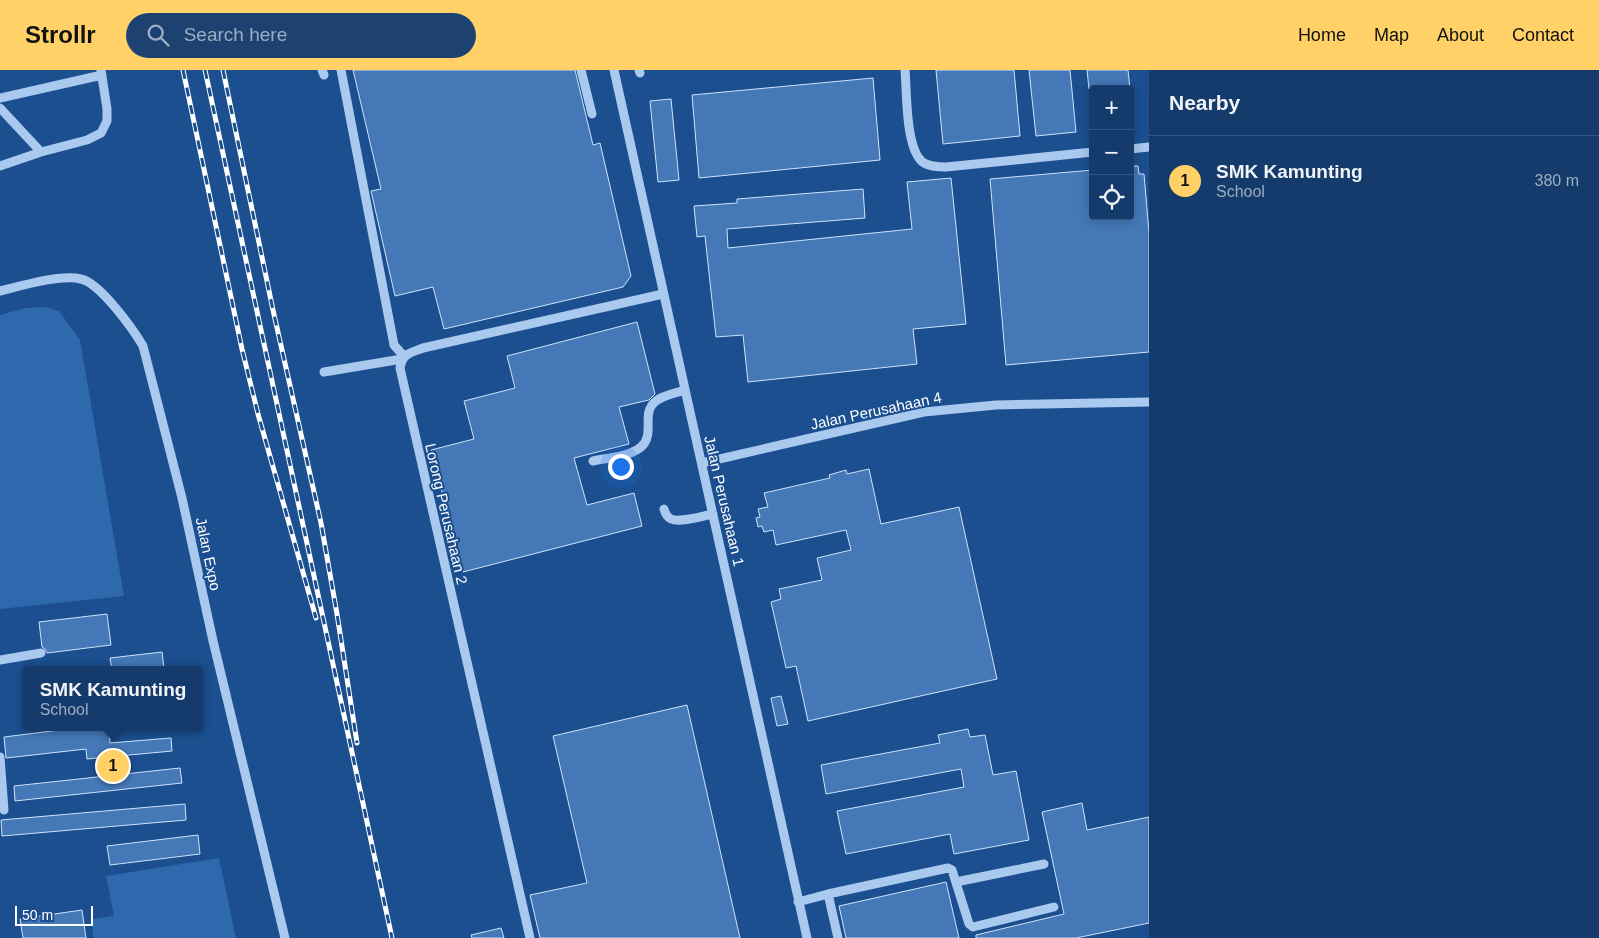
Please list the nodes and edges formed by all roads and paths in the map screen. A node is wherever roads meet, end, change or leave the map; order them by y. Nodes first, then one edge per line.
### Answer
1 (341, 70) edge
2 (582, 70) edge
3 (614, 70) edge
4 (905, 70) edge
5 (102, 72) edge
6 (0, 98) edge
7 (0, 108) edge
8 (592, 114) dead end
9 (1149, 147) edge
10 (1134, 149) edge
11 (41, 152) junction
12 (1089, 152) edge
13 (0, 166) edge
14 (0, 291) edge
15 (663, 294) junction
16 (404, 358) junction
17 (324, 372) dead end
18 (685, 390) junction
19 (1149, 402) edge
20 (593, 461) dead end
21 (702, 463) junction
22 (664, 509) dead end
23 (713, 514) junction
24 (41, 653) dead end
25 (0, 660) edge
26 (0, 757) edge
27 (4, 810) dead end
28 (1044, 864) dead end
29 (956, 882) junction
30 (828, 894) junction
31 (798, 902) junction
32 (1054, 907) dead end
33 (285, 938) edge
34 (530, 938) edge
35 (807, 938) edge
36 (838, 938) edge

1 - 16 street
2 - 8 street
3 - 15 street, Jalan Perusahaan 1
4 - 12 street
5 - 6 street
5 - 11 street
7 - 11 street
9 - 10 street
11 - 13 street
14 - 33 street, Jalan Expo
15 - 16 street
15 - 18 street, Jalan Perusahaan 1
16 - 17 street
16 - 34 street, Lorong Perusahaan 2
18 - 20 street
18 - 21 street, Jalan Perusahaan 1
19 - 21 street, Jalan Perusahaan 4
21 - 23 street, Jalan Perusahaan 1
22 - 23 street
23 - 31 street, Jalan Perusahaan 1
24 - 25 street
26 - 27 street
28 - 29 street
29 - 30 street
29 - 32 street
30 - 31 street
30 - 36 street
31 - 35 street, Jalan Perusahaan 1

